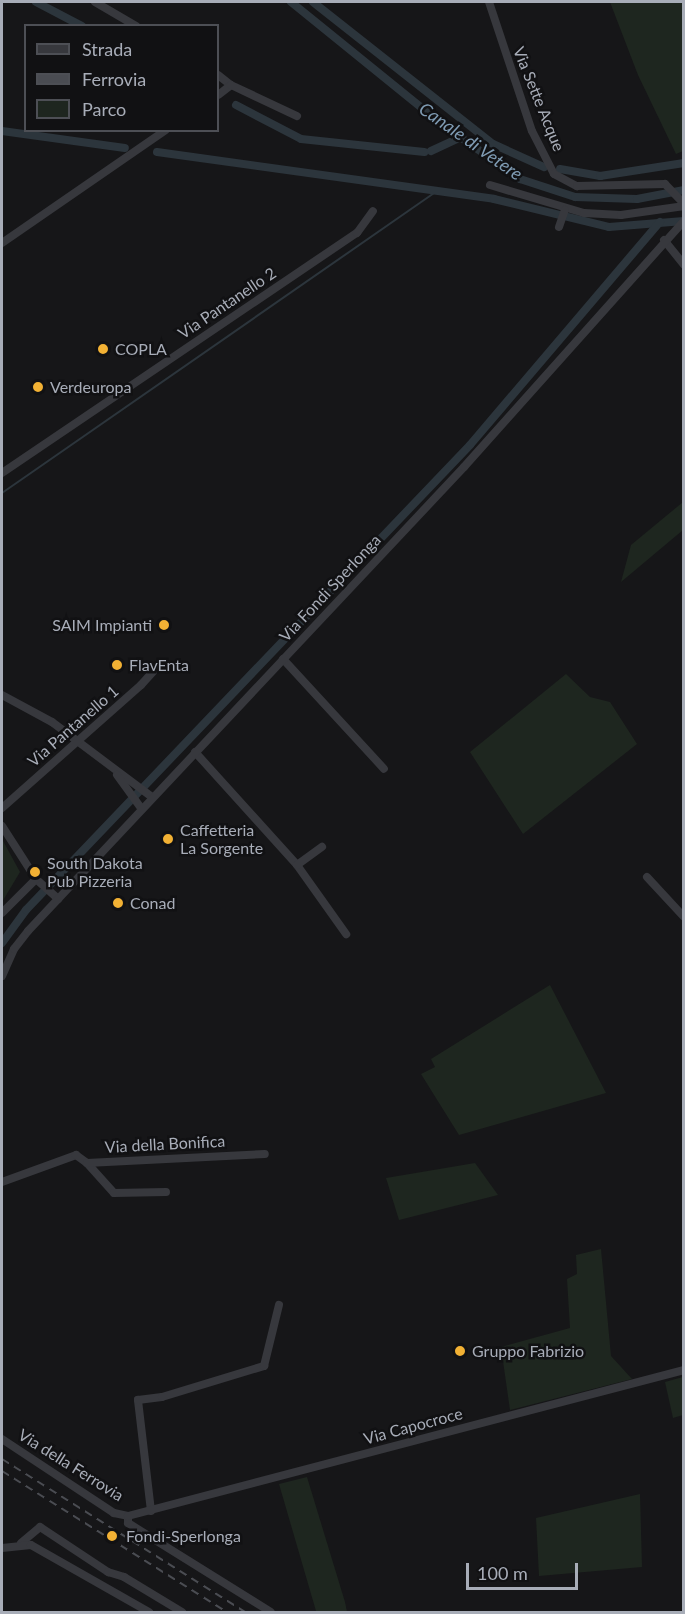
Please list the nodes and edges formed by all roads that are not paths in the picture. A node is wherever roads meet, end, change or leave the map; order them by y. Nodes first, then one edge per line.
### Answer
1 (95, 2) edge
2 (489, 2) edge
3 (133, 24) edge
4 (219, 76) edge
5 (231, 85) junction
6 (219, 93) edge
7 (297, 116) dead end
8 (163, 132) edge
9 (490, 185) dead end
10 (682, 204) edge
11 (373, 211) dead end
12 (564, 211) junction
13 (680, 224) edge
14 (560, 225) dead end
15 (664, 240) junction
16 (2, 243) edge
17 (684, 265) edge
18 (2, 473) edge
19 (283, 659) junction
20 (161, 663) dead end
21 (2, 695) edge
22 (79, 741) junction
23 (195, 752) junction
24 (384, 769) dead end
25 (114, 770) junction
26 (149, 794) junction
27 (2, 808) edge
28 (141, 808) junction
29 (2, 826) edge
30 (322, 847) dead end
31 (297, 865) junction
32 (647, 877) dead end
33 (38, 881) junction
34 (55, 896) junction
35 (2, 913) edge
36 (684, 917) edge
37 (346, 934) dead end
38 (2, 976) edge
39 (265, 1154) dead end
40 (87, 1163) junction
41 (2, 1182) edge
42 (165, 1192) dead end
43 (279, 1305) dead end
44 (684, 1370) edge
45 (2, 1438) edge
46 (151, 1511) junction
47 (128, 1516) junction
48 (21, 1543) junction
49 (2, 1548) edge
50 (77, 1552) junction
51 (70, 1564) junction
52 (111, 1573) junction
53 (105, 1585) junction
54 (149, 1612) edge
55 (182, 1612) edge
56 (271, 1612) edge

1 - 3 street
2 - 10 street, Via Sette Acque
4 - 5 street
5 - 6 street
5 - 7 street
8 - 16 street
9 - 12 street
10 - 12 street
11 - 18 street, Via Pantanello 2
12 - 14 street
13 - 15 street, Via Fondi Sperlonga
15 - 17 street
15 - 19 street, Via Fondi Sperlonga
19 - 23 street, Via Fondi Sperlonga
19 - 24 street
20 - 22 street, Via Pantanello 1
21 - 22 street
22 - 25 street
22 - 27 street, Via Pantanello 1
23 - 26 street, Via Fondi Sperlonga
23 - 31 street
25 - 26 street
25 - 28 street
26 - 28 street, Via Fondi Sperlonga
28 - 34 street, Via Fondi Sperlonga
29 - 33 street
30 - 31 street
31 - 37 street
32 - 36 street
33 - 34 street
33 - 35 street
34 - 38 street, Via Fondi Sperlonga
39 - 40 street, Via della Bonifica
40 - 41 street, Via della Bonifica
40 - 42 street
43 - 46 street
44 - 46 street, Via Capocroce
45 - 47 street, Via della Ferrovia
46 - 47 street, Via Capocroce
47 - 56 street, Via della Ferrovia
48 - 49 street
48 - 50 street
48 - 51 street
50 - 51 street
50 - 52 street
51 - 53 street
52 - 53 street
52 - 55 street
53 - 54 street

